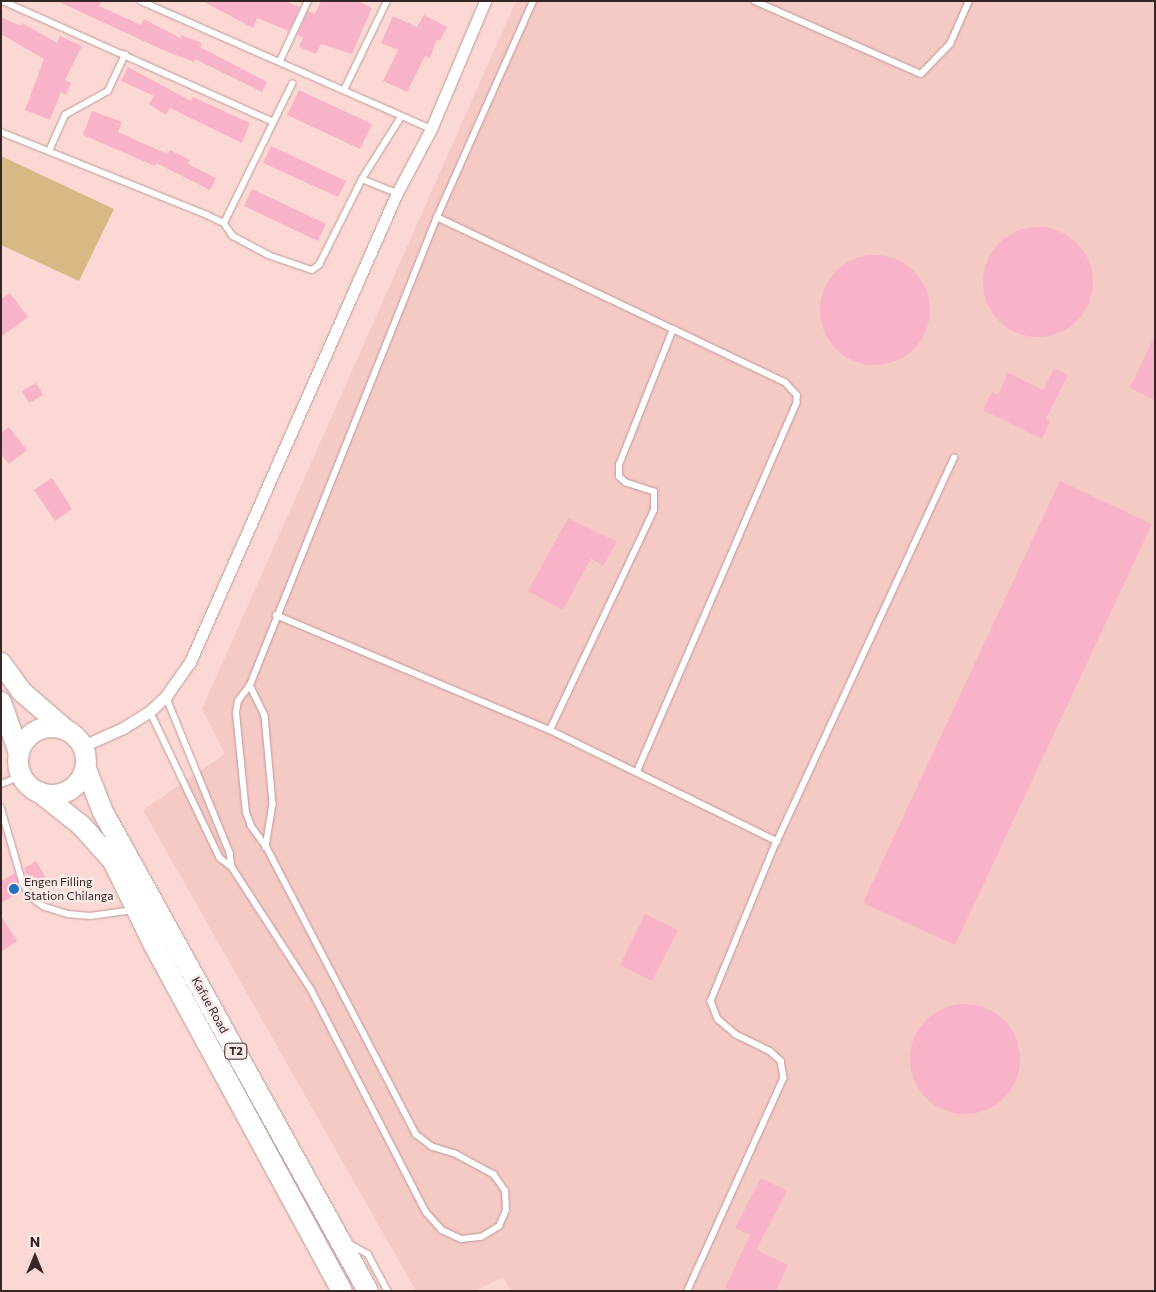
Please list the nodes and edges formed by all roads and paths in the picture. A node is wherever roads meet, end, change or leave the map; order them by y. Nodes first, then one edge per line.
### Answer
1 (3, 1) edge
2 (141, 1) edge
3 (308, 1) edge
4 (387, 1) edge
5 (485, 1) edge
6 (532, 1) edge
7 (754, 1) edge
8 (969, 1) edge
9 (149, 3) edge
10 (126, 55) junction
11 (280, 62) junction
12 (292, 84) dead end
13 (344, 90) junction
14 (401, 117) junction
15 (273, 122) junction
16 (431, 129) junction
17 (1, 132) edge
18 (49, 152) junction
19 (362, 179) junction
20 (397, 193) junction
21 (438, 217) junction
22 (224, 223) junction
23 (673, 329) junction
24 (954, 458) dead end
25 (276, 615) junction
26 (1, 663) edge
27 (250, 685) junction
28 (166, 696) junction
29 (1, 702) edge
30 (150, 711) junction
31 (66, 730) junction
32 (550, 730) junction
33 (82, 746) junction
34 (19, 753) junction
35 (86, 769) junction
36 (638, 770) junction
37 (22, 776) junction
38 (1, 784) edge
39 (39, 792) junction
40 (1, 807) edge
41 (777, 841) junction
42 (266, 847) junction
43 (232, 867) junction
44 (136, 910) junction
45 (341, 1240) junction
46 (342, 1291) edge
47 (368, 1291) edge
48 (388, 1291) edge
49 (688, 1291) edge

1 - 10 lane
2 - 9 lane
3 - 11 lane
4 - 13 lane
5 - 16 street
6 - 21 lane
7 - 8 lane
9 - 11 lane
10 - 15 lane
10 - 18 lane
11 - 13 lane
12 - 15 lane
13 - 14 lane
14 - 16 lane
14 - 19 lane
15 - 22 lane
16 - 20 street
17 - 18 lane
18 - 22 lane
19 - 20 lane
19 - 22 lane
20 - 28 street
21 - 23 lane
21 - 25 lane
23 - 32 lane
23 - 36 lane
24 - 41 lane
25 - 27 lane
25 - 32 lane
26 - 31 highway
27 - 42 lane
27 - 42 lane
28 - 30 street
28 - 43 lane
29 - 34 highway
30 - 33 street
30 - 43 lane
31 - 33 highway
31 - 34 highway
32 - 36 lane
33 - 35 highway
34 - 37 highway
35 - 39 highway
35 - 45 highway, Kafue Road / T2
36 - 41 lane
37 - 38 lane
37 - 39 highway
39 - 44 highway, Kafue Road / T2
40 - 44 lane
41 - 49 lane
42 - 43 lane
44 - 46 highway, Kafue Road / T2
45 - 47 highway, Kafue Road / T2
45 - 48 lane

